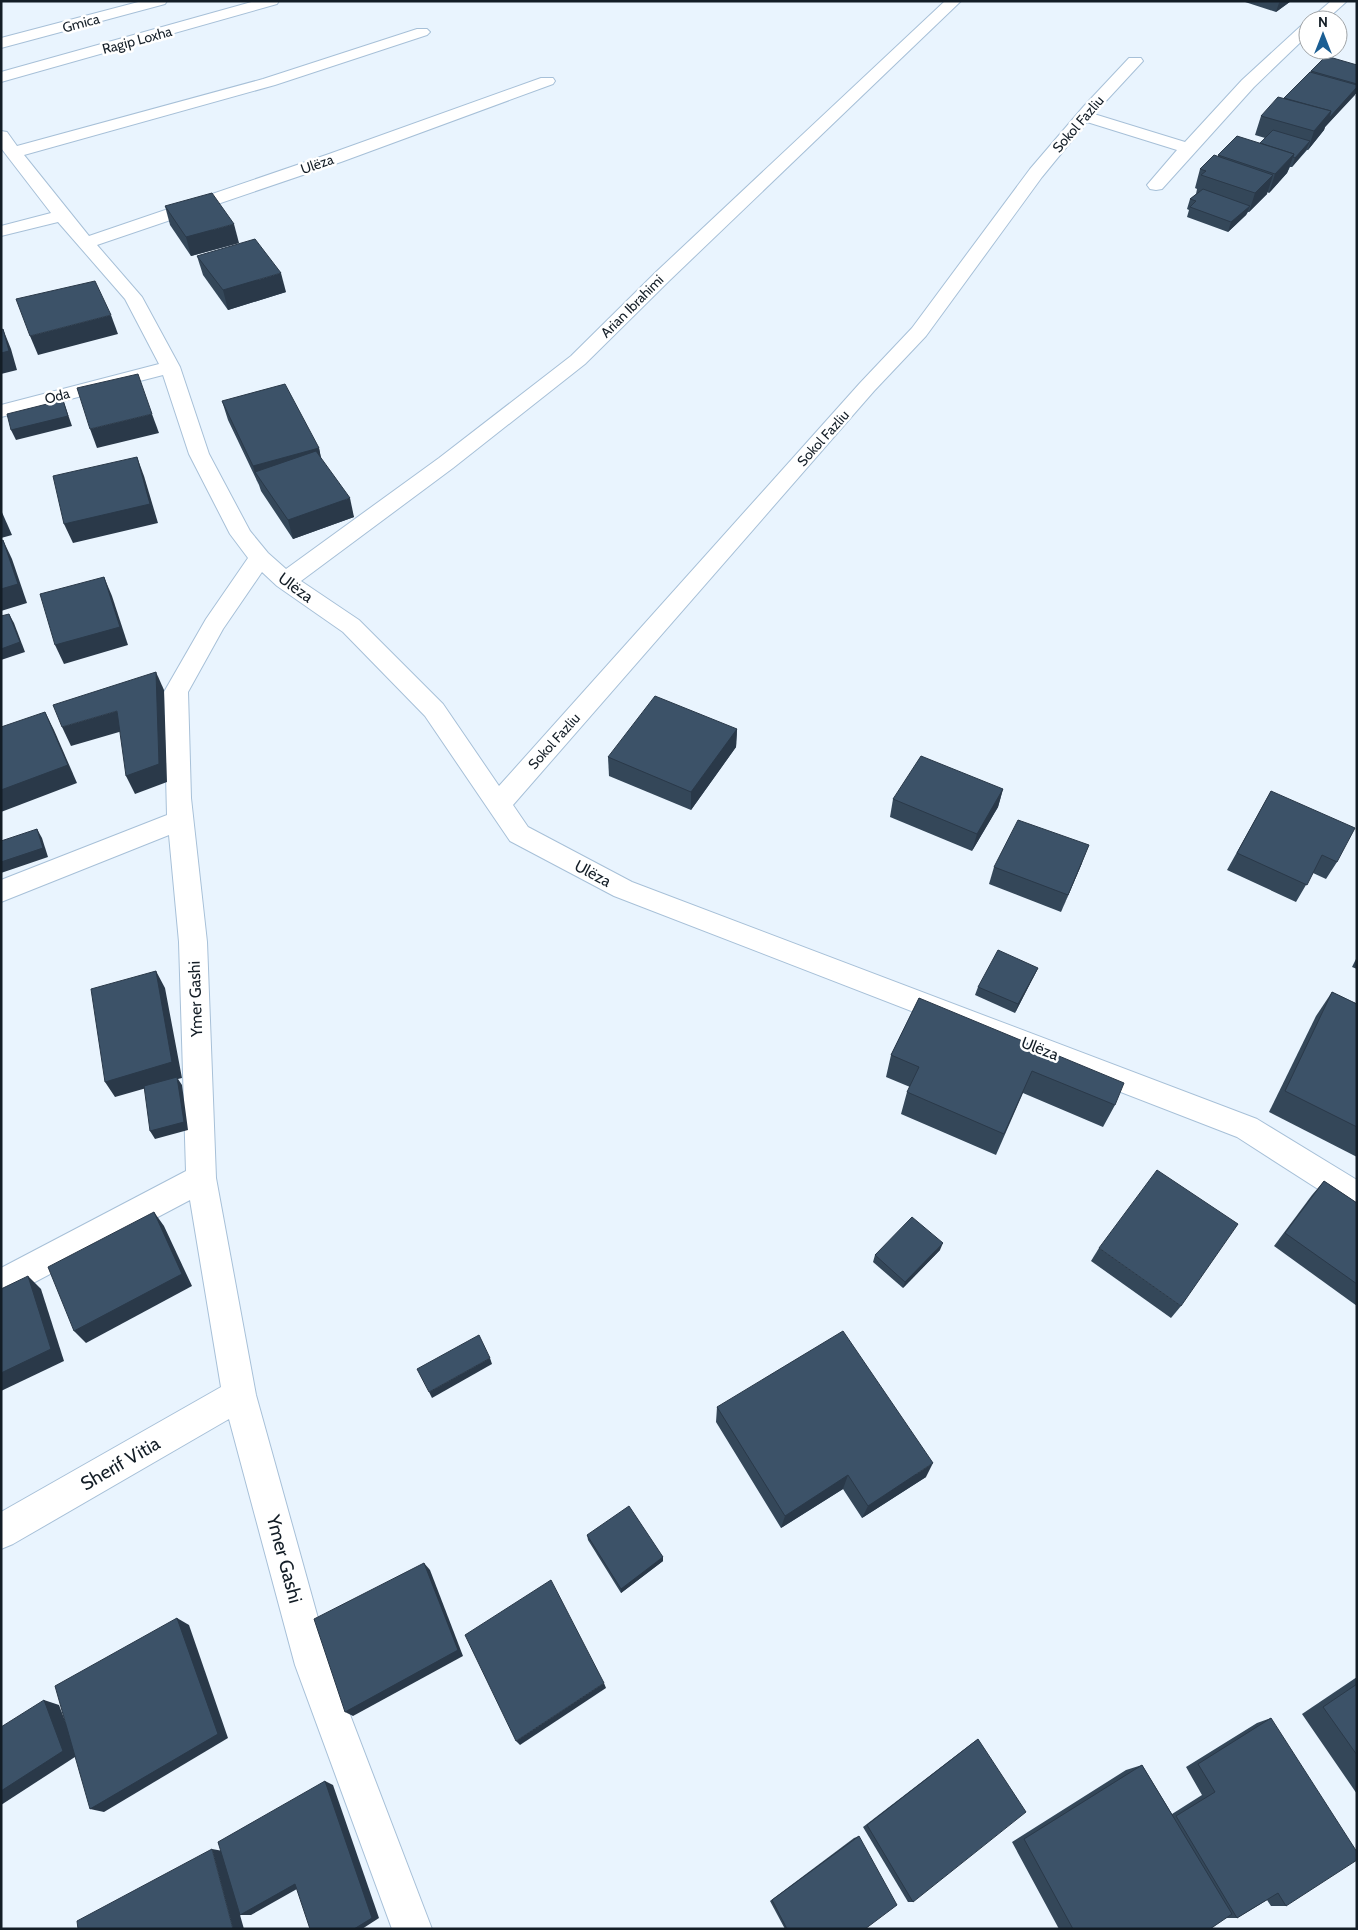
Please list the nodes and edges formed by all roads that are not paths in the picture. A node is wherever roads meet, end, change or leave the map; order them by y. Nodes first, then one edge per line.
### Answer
1 (160, 1) edge
2 (272, 1) edge
3 (954, 1) edge
4 (1339, 2) edge
5 (1329, 10) edge
6 (422, 32) dead end
7 (1298, 36) edge
8 (1, 43) edge
9 (1135, 61) dead end
10 (1, 77) edge
11 (547, 81) dead end
12 (1084, 116) junction
13 (8, 144) edge
14 (1188, 148) junction
15 (1156, 185) dead end
16 (62, 216) junction
17 (1, 231) edge
18 (85, 243) junction
19 (170, 367) junction
20 (1, 411) edge
21 (260, 558) junction
22 (286, 580) junction
23 (498, 804) junction
24 (181, 820) junction
25 (1, 891) edge
26 (201, 1178) junction
27 (1357, 1196) edge
28 (1, 1285) edge
29 (239, 1395) junction
30 (1, 1532) edge
31 (412, 1929) edge

1 - 8 street, Gmica
2 - 10 street, Ragip Loxha
3 - 22 street, Arian Ibrahimi
4 - 5 street
6 - 13 street, Ulëza
7 - 14 street
9 - 12 street, Sokol Fazliu
11 - 18 street, Ulëza
12 - 14 street
12 - 23 street, Sokol Fazliu
13 - 16 street, Ulëza
14 - 15 street
16 - 17 street
16 - 18 street, Ulëza
18 - 19 street, Ulëza
19 - 20 street, Oda
19 - 21 street, Ulëza
21 - 22 street, Ulëza
21 - 24 street, Ymer Gashi
22 - 23 street, Ulëza
23 - 27 street, Ulëza
24 - 25 street
24 - 26 street, Ymer Gashi
26 - 28 street
26 - 29 street, Ymer Gashi
29 - 30 street, Sherif Vitia
29 - 31 street, Ymer Gashi

